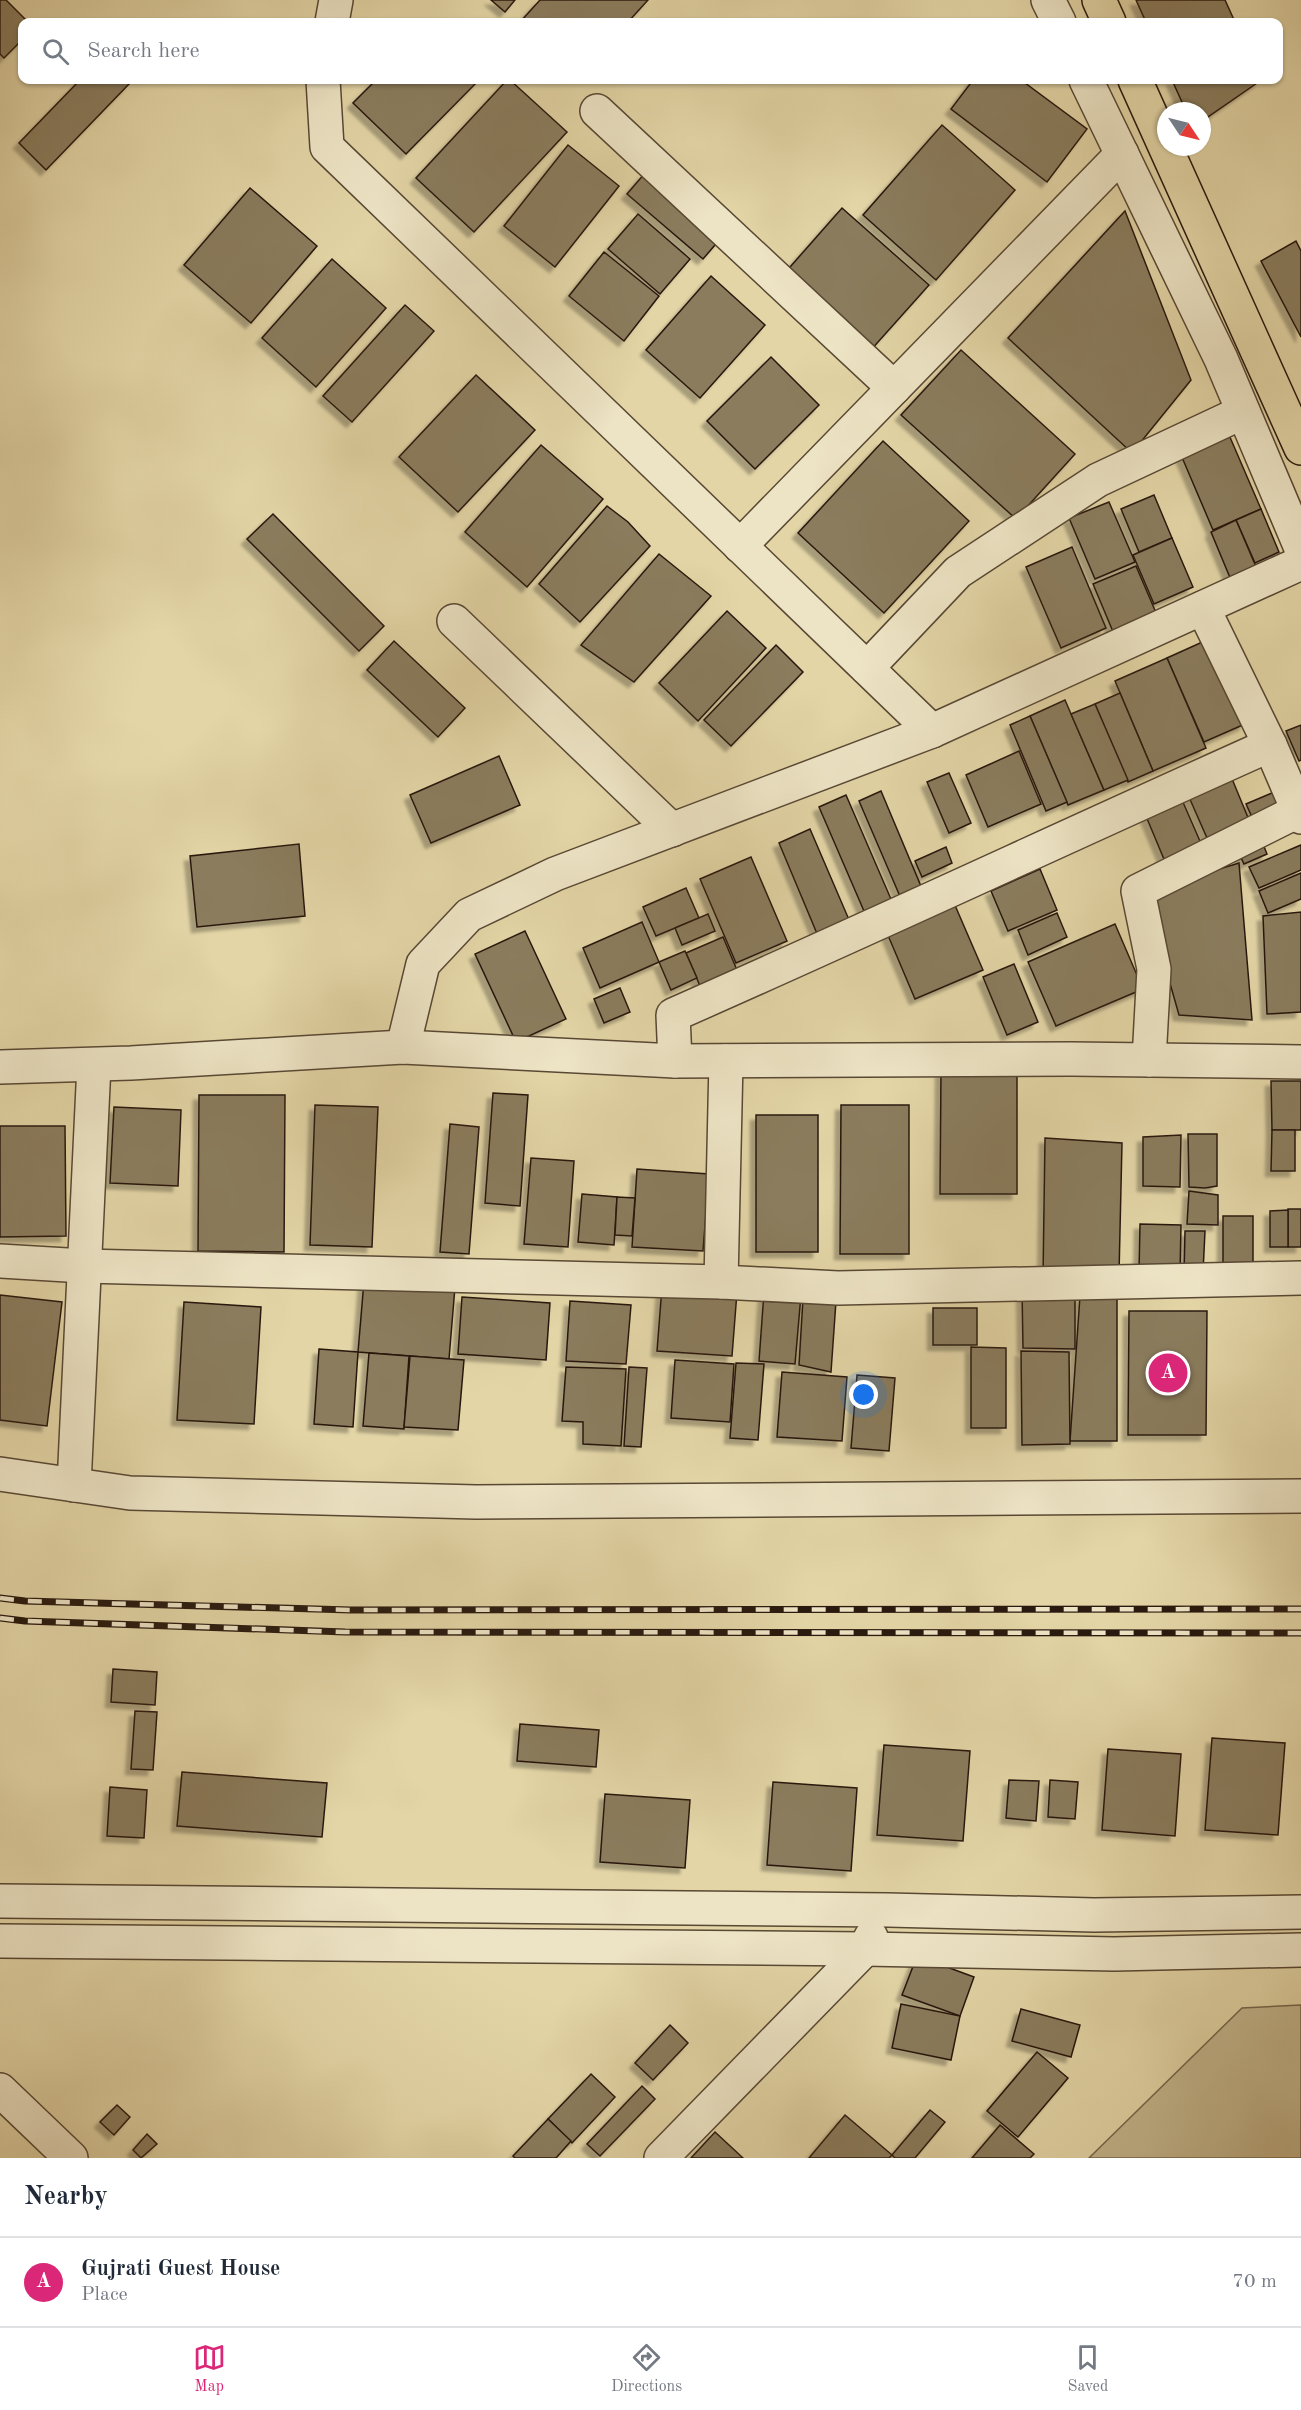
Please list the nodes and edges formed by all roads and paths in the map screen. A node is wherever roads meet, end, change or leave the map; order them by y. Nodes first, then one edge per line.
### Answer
1 (336, 0) edge
2 (1048, 0) edge
3 (1099, 0) edge
4 (333, 18) edge
5 (1057, 18) edge
6 (1107, 18) edge
7 (323, 84) edge
8 (1088, 84) edge
9 (1137, 84) edge
10 (597, 111) dead end
11 (1122, 154) junction
12 (894, 388) junction
13 (1243, 412) junction
14 (1301, 448) edge
15 (740, 546) junction
16 (1301, 548) edge
17 (1301, 562) edge
18 (1203, 608) junction
19 (454, 621) dead end
20 (867, 668) junction
21 (932, 731) junction
22 (1270, 746) junction
23 (1300, 814) edge
24 (672, 830) junction
25 (403, 1047) junction
26 (1149, 1060) junction
27 (675, 1061) junction
28 (726, 1061) junction
29 (1301, 1062) edge
30 (94, 1065) junction
31 (0, 1067) edge
32 (0, 1261) edge
33 (84, 1266) junction
34 (1301, 1278) edge
35 (721, 1282) junction
36 (0, 1474) edge
37 (74, 1485) junction
38 (1301, 1496) edge
39 (0, 1901) edge
40 (888, 1910) junction
41 (1301, 1912) edge
42 (0, 1941) edge
43 (865, 1949) junction
44 (1301, 1950) edge
45 (0, 2090) edge
46 (71, 2158) edge
47 (661, 2158) edge

1 - 4 street
2 - 5 street
3 - 6 main road
7 - 15 street
8 - 11 street
9 - 14 main road
10 - 12 street
11 - 12 street
11 - 13 street
12 - 15 street
13 - 16 street
13 - 20 street
15 - 20 street
17 - 18 street
18 - 21 street
18 - 22 street
19 - 24 street
20 - 21 street
21 - 24 street
22 - 23 street
22 - 27 street
23 - 26 street
24 - 25 street
25 - 27 street
25 - 30 street
26 - 28 street
26 - 29 street
27 - 28 street
28 - 35 street
30 - 31 street
30 - 33 street
32 - 33 street
33 - 35 street
33 - 37 street
34 - 35 street
36 - 37 street
37 - 38 street
39 - 40 street
40 - 41 street
40 - 43 street
42 - 43 street
43 - 44 street
43 - 47 street
45 - 46 street

